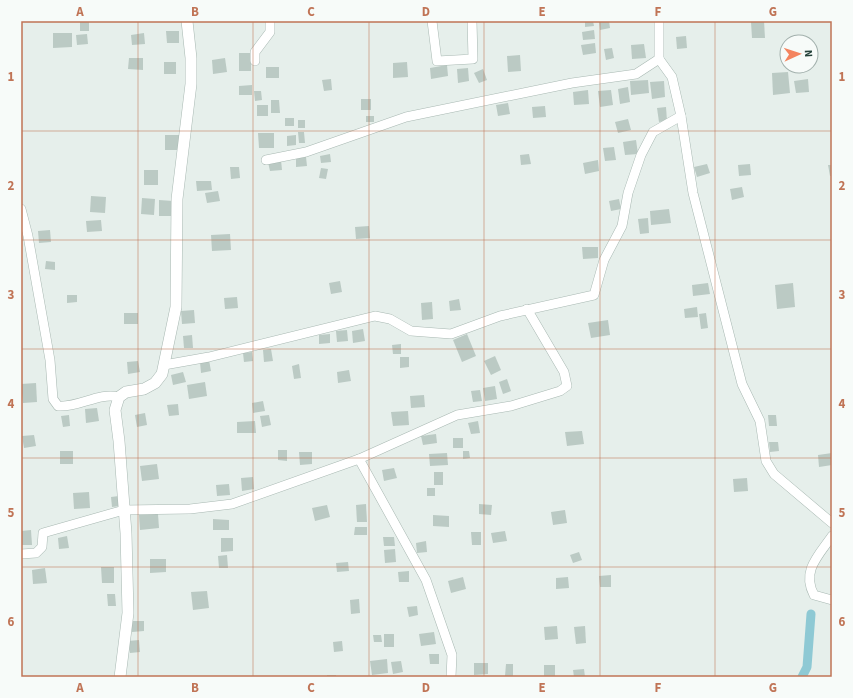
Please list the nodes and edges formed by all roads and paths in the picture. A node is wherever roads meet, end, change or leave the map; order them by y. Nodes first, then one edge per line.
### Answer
1 (187, 21) edge
2 (270, 21) edge
3 (432, 21) edge
4 (472, 21) edge
5 (659, 21) edge
6 (659, 59) junction
7 (255, 61) dead end
8 (681, 116) junction
9 (266, 160) dead end
10 (21, 209) edge
11 (527, 309) junction
12 (164, 365) junction
13 (119, 397) junction
14 (359, 459) junction
15 (124, 510) junction
16 (832, 523) edge
17 (832, 536) edge
18 (21, 554) edge
19 (832, 600) edge
20 (120, 677) edge
21 (451, 677) edge

1 - 12 street
2 - 7 street
3 - 4 street
5 - 6 street
6 - 8 street
6 - 9 street
8 - 11 street
8 - 16 street
10 - 13 street
11 - 12 street
11 - 14 street
12 - 13 street
13 - 15 street
14 - 15 street
14 - 21 street
15 - 18 street
15 - 20 street
17 - 19 street

